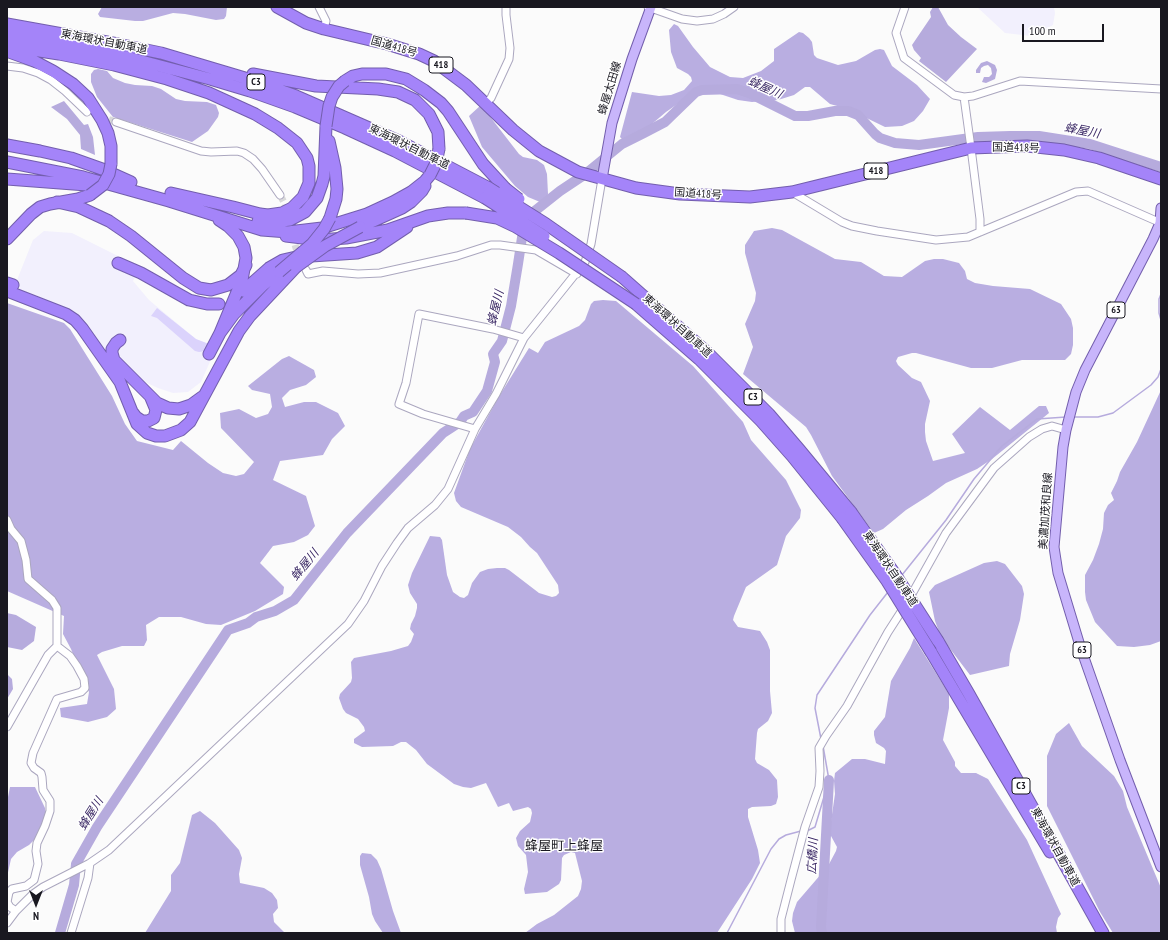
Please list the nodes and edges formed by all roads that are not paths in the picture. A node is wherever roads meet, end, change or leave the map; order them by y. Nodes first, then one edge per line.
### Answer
1 (277, 7) edge
2 (319, 7) edge
3 (506, 7) edge
4 (650, 7) edge
5 (734, 7) edge
6 (906, 7) edge
7 (7, 24) edge
8 (324, 29) junction
9 (7, 35) edge
10 (7, 46) edge
11 (7, 51) edge
12 (161, 53) junction
13 (7, 66) edge
14 (1161, 89) edge
15 (964, 97) junction
16 (486, 103) junction
17 (86, 112) dead end
18 (116, 122) tunnel mouth
19 (326, 126) junction
20 (7, 145) edge
21 (971, 148) junction
22 (7, 157) edge
23 (7, 162) edge
24 (430, 175) junction
25 (7, 179) edge
26 (602, 179) junction
27 (1161, 179) edge
28 (130, 185) junction
29 (792, 192) junction
30 (487, 193) junction
31 (171, 194) junction
32 (280, 195) tunnel mouth
33 (57, 202) junction
34 (1161, 208) edge
35 (197, 209) junction
36 (421, 218) junction
37 (1160, 223) edge
38 (262, 230) junction
39 (980, 232) junction
40 (7, 239) edge
41 (118, 263) dead end
42 (246, 265) junction
43 (301, 268) junction
44 (576, 274) junction
45 (622, 277) junction
46 (9, 286) edge
47 (243, 291) dead end
48 (639, 299) junction
49 (219, 304) dead end
50 (220, 333) junction
51 (524, 338) junction
52 (120, 340) dead end
53 (210, 354) dead end
54 (205, 393) junction
55 (150, 397) junction
56 (131, 411) junction
57 (1066, 427) junction
58 (475, 429) junction
59 (846, 515) junction
60 (7, 520) edge
61 (57, 646) junction
62 (7, 727) edge
63 (90, 863) junction
64 (1161, 867) edge
65 (16, 911) junction
66 (7, 923) edge
67 (71, 933) edge
68 (781, 933) edge
69 (1098, 933) edge
70 (1103, 933) edge

1 - 8 highway, 国道418号 / 418
2 - 8 street
3 - 16 street
4 - 5 street
4 - 26 main road, 蜂屋太田線
6 - 15 street
7 - 12 highway, 東海環状自動車道 / C3
8 - 16 highway, 国道418号 / 418
9 - 30 highway, 東海環状自動車道 / C3
10 - 31 highway
11 - 33 highway, bridge
12 - 24 highway, bridge
12 - 30 highway, 東海環状自動車道 / C3
13 - 17 street
14 - 15 street
15 - 21 street
16 - 26 highway, 国道418号 / 418
18 - 32 street
19 - 31 highway
19 - 45 highway, bridge
19 - 50 highway, bridge
20 - 28 highway
21 - 27 highway, 国道418号 / 418
21 - 29 highway, 国道418号 / 418
21 - 39 street
22 - 28 highway
23 - 28 highway
24 - 38 highway
24 - 43 highway, bridge
25 - 28 highway
26 - 29 highway, 国道418号 / 418
26 - 44 street
28 - 31 highway
28 - 35 highway
29 - 39 street
30 - 45 highway, 東海環状自動車道 / C3, bridge
30 - 48 highway, 東海環状自動車道 / C3, bridge
33 - 40 highway
33 - 42 highway
34 - 37 main road, 美濃加茂和良線 / 63
35 - 38 highway
35 - 42 highway
36 - 38 highway
36 - 47 highway
36 - 48 highway, bridge
37 - 39 street
37 - 57 main road, 美濃加茂和良線 / 63
41 - 49 highway
42 - 50 highway
43 - 44 street
43 - 54 highway
44 - 51 street
45 - 48 highway, 東海環状自動車道 / C3
46 - 56 highway
48 - 59 highway, 東海環状自動車道 / C3
50 - 53 highway
51 - 58 street
51 - 58 street
52 - 55 highway
54 - 55 highway
54 - 56 highway
55 - 56 highway
57 - 64 main road, 美濃加茂和良線 / 63
57 - 68 street
58 - 63 street
59 - 69 highway, 東海環状自動車道 / C3, bridge
59 - 70 highway, 東海環状自動車道 / C3, bridge
60 - 61 street
61 - 62 street
61 - 65 street
63 - 65 street
63 - 67 street
65 - 66 street

